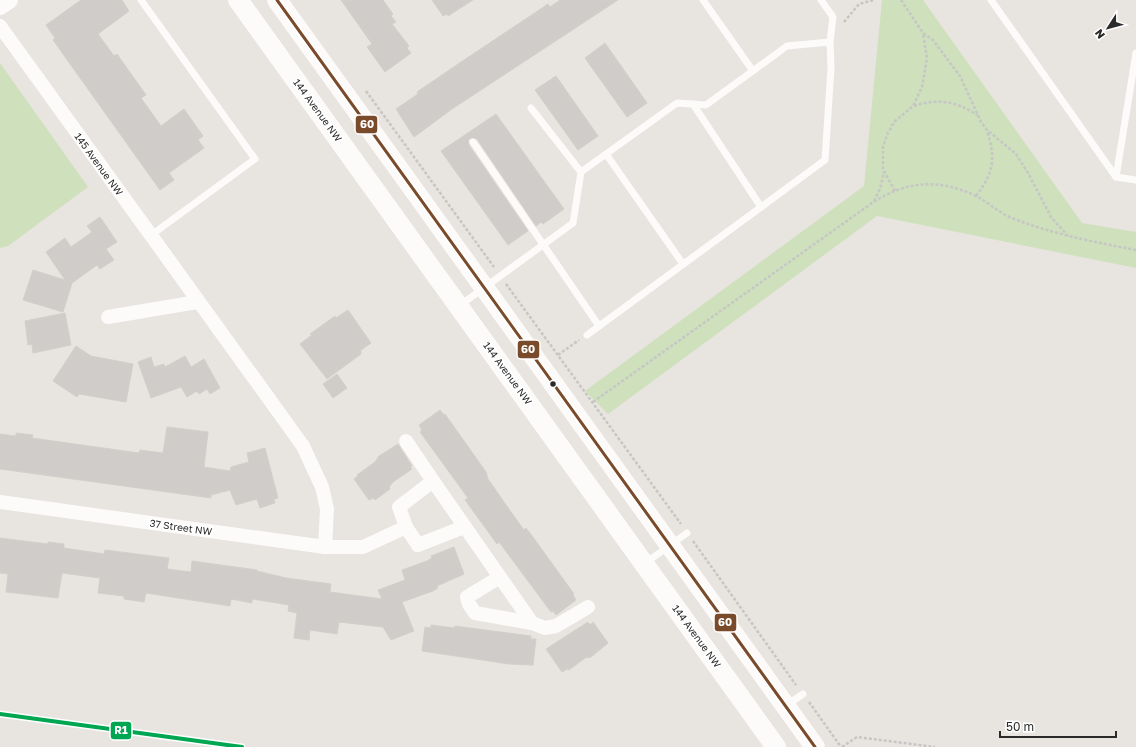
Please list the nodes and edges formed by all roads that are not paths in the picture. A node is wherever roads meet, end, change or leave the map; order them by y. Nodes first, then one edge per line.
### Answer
1 (10, 0) edge
2 (141, 0) edge
3 (238, 0) edge
4 (276, 0) edge
5 (703, 0) edge
6 (822, 0) edge
7 (991, 0) edge
8 (0, 6) edge
9 (0, 26) edge
10 (830, 42) junction
11 (1136, 53) edge
12 (753, 71) junction
13 (693, 104) junction
14 (531, 108) dead end
15 (473, 142) dead end
16 (606, 154) junction
17 (581, 172) junction
18 (1116, 177) junction
19 (1136, 180) edge
20 (761, 207) junction
21 (150, 236) junction
22 (544, 244) junction
23 (682, 264) junction
24 (484, 289) junction
25 (197, 302) junction
26 (459, 306) junction
27 (108, 317) dead end
28 (599, 326) junction
29 (587, 335) road end
30 (406, 441) dead end
31 (433, 481) junction
32 (0, 502) edge
33 (464, 527) junction
34 (406, 528) junction
35 (687, 533) road end
36 (669, 546) junction
37 (325, 547) junction
38 (644, 564) junction
39 (500, 577) junction
40 (588, 607) dead end
41 (532, 623) junction
42 (803, 694) road end
43 (785, 706) junction
44 (776, 747) edge
45 (815, 747) edge

1 - 8 street
2 - 21 lane
3 - 26 main road, 144 Avenue NW
4 - 24 main road
5 - 12 lane
6 - 10 lane
7 - 18 lane
9 - 21 street, 145 Avenue NW
10 - 12 lane
10 - 20 lane
11 - 18 lane
12 - 13 lane
13 - 16 lane
13 - 20 lane
14 - 17 lane
15 - 22 lane
16 - 17 lane
16 - 23 lane
17 - 22 lane
18 - 19 lane
20 - 23 lane
21 - 25 street, 145 Avenue NW
22 - 24 lane
22 - 28 lane
23 - 28 lane
24 - 26 lane
24 - 36 main road
25 - 27 street
25 - 37 street, 145 Avenue NW
26 - 38 main road, 144 Avenue NW
28 - 29 lane
30 - 31 street
31 - 33 street
31 - 34 street
32 - 37 street, 37 Street NW
33 - 34 street
33 - 39 street
34 - 37 street, 37 Street NW
35 - 36 lane
36 - 38 lane
36 - 43 main road
38 - 44 main road, 144 Avenue NW
39 - 41 street
39 - 41 street
40 - 41 street
42 - 43 lane
43 - 45 main road

